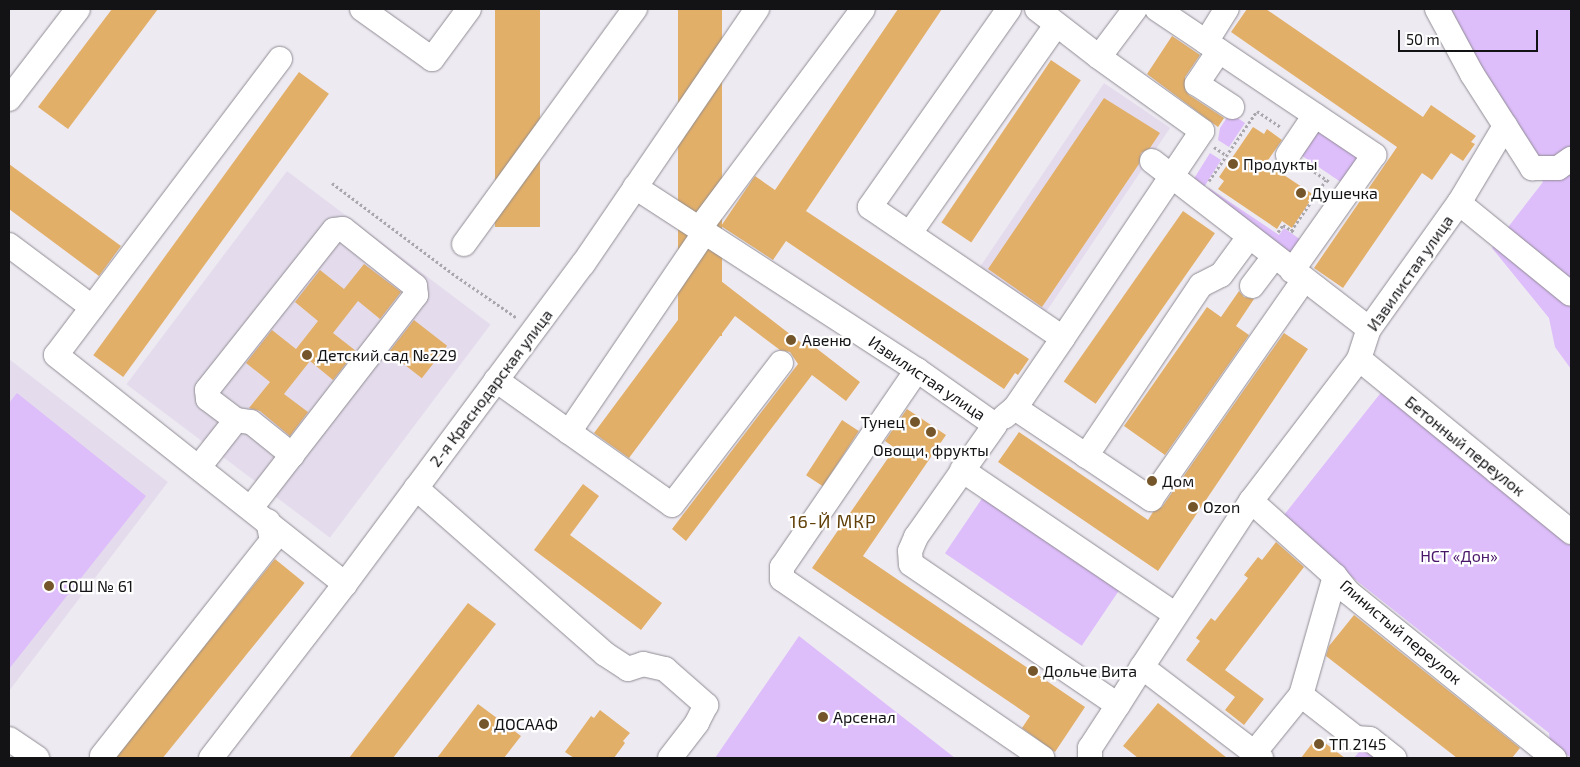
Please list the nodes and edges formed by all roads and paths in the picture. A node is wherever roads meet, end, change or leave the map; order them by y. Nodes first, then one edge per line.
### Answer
1 (78, 9) edge
2 (362, 9) edge
3 (468, 9) edge
4 (635, 9) edge
5 (757, 9) edge
6 (863, 9) edge
7 (1009, 9) edge
8 (1037, 9) edge
9 (1135, 9) edge
10 (1157, 9) edge
11 (1226, 9) edge
12 (1437, 9) edge
13 (1056, 24) junction
14 (1212, 46) junction
15 (1099, 57) junction
16 (280, 58) dead end
17 (9, 99) edge
18 (1232, 107) dead end
19 (1315, 115) junction
20 (1506, 126) junction
21 (1285, 129) dead end
22 (1288, 155) joint
23 (1571, 159) edge
24 (1152, 161) dead end
25 (1171, 176) junction
26 (1326, 180) junction
27 (332, 183) dead end
28 (635, 187) junction
29 (1347, 194) junction
30 (1198, 197) junction
31 (1459, 203) junction
32 (702, 231) junction
33 (1292, 231) dead end
34 (910, 233) junction
35 (1249, 237) junction
36 (464, 244) dead end
37 (9, 245) edge
38 (1290, 269) junction
39 (1252, 286) dead end
40 (1571, 294) edge
41 (92, 307) junction
42 (1369, 329) junction
43 (534, 330) junction
44 (1063, 338) junction
45 (1359, 360) junction
46 (781, 363) dead end
47 (917, 370) junction
48 (496, 380) junction
49 (1015, 408) junction
50 (236, 420) junction
51 (995, 425) junction
52 (569, 432) junction
53 (292, 454) junction
54 (1086, 456) junction
55 (199, 467) junction
56 (962, 470) junction
57 (416, 488) junction
58 (1251, 501) junction
59 (260, 514) junction
60 (1571, 532) edge
61 (1335, 576) junction
62 (345, 584) junction
63 (1176, 615) junction
64 (1142, 666) junction
65 (1300, 695) junction
66 (1118, 705) junction
67 (1090, 753) edge
68 (102, 756) dead end
69 (1258, 756) edge
70 (211, 758) edge
71 (670, 758) edge
72 (1042, 758) edge
73 (1394, 758) edge
74 (1554, 758) edge

1 - 17 street
2 - 3 street
4 - 36 street
5 - 28 street, 2-я Краснодарская улица
6 - 32 street
7 - 34 street
8 - 13 street
9 - 15 street
10 - 14 street
11 - 14 street
12 - 20 street
13 - 15 street
13 - 34 street
14 - 18 street
14 - 19 street
15 - 25 street
16 - 41 street
19 - 22 street
19 - 29 street
20 - 23 street
20 - 31 street, Извилистая улица
21 - 30 path
22 - 26 path
24 - 25 street
25 - 30 street
25 - 44 street
26 - 29 path
26 - 33 path
27 - 43 path
28 - 32 street, Извилистая улица
28 - 43 street, 2-я Краснодарская улица
29 - 38 street
30 - 35 street
31 - 40 street
31 - 42 street, Извилистая улица
32 - 47 street, Извилистая улица
32 - 52 street
34 - 44 street
35 - 38 street
35 - 54 street
37 - 41 street
38 - 39 street
38 - 42 street
38 - 54 street
41 - 55 street
42 - 45 street, Извилистая улица
43 - 48 street, 2-я Краснодарская улица
44 - 49 street
45 - 58 street, Извилистая улица
45 - 60 street, Бетонный переулок
46 - 52 street
47 - 51 street, Извилистая улица
47 - 72 street
48 - 52 street
48 - 57 street, 2-я Краснодарская улица
49 - 51 street
49 - 54 street
50 - 53 street
50 - 53 street
50 - 55 street
51 - 56 street, Извилистая улица
53 - 59 street
55 - 59 street
56 - 63 street
56 - 66 street, Извилистая улица
57 - 62 street, 2-я Краснодарская улица
57 - 71 street
58 - 61 street, Глинистый переулок
58 - 63 street, Извилистая улица
59 - 62 street
59 - 68 street
61 - 65 street
61 - 74 street, Глинистый переулок
62 - 70 street, 2-я Краснодарская улица
63 - 64 street, Извилистая улица
64 - 66 street, Извилистая улица
64 - 69 street
65 - 69 street
65 - 73 street
66 - 67 street, Извилистая улица

